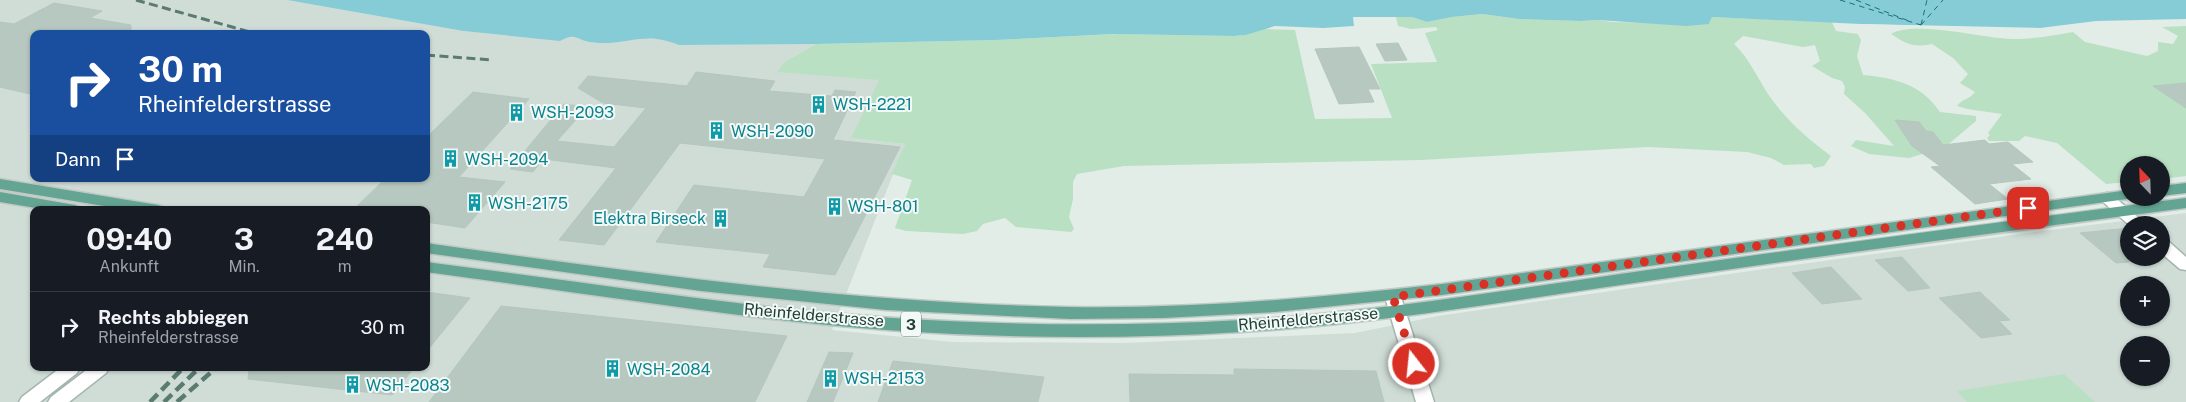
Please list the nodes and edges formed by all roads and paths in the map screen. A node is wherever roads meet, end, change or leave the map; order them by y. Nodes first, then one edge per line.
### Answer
1 (0, 184) edge
2 (2186, 188) edge
3 (2170, 190) edge
4 (2120, 196) edge
5 (0, 197) edge
6 (2107, 198) junction
7 (2186, 203) edge
8 (52, 206) edge
9 (134, 206) edge
10 (2121, 210) junction
11 (2128, 216) edge
12 (430, 249) edge
13 (2170, 252) edge
14 (2186, 265) edge
15 (430, 268) edge
16 (1396, 304) junction
17 (67, 371) edge
18 (96, 371) edge
19 (28, 402) edge
20 (57, 402) edge
21 (1425, 402) edge

1 - 9 main road
2 - 3 main road
4 - 6 main road, Rheinfelderstrasse / 3
5 - 8 main road
6 - 10 street
6 - 16 main road, Rheinfelderstrasse / 3
7 - 10 main road, Rheinfelderstrasse / 3
10 - 11 street
10 - 16 main road, Rheinfelderstrasse / 3
12 - 16 main road, Rheinfelderstrasse / 3
13 - 14 street
15 - 16 main road, Rheinfelderstrasse / 3
16 - 21 street
17 - 19 street
18 - 20 street

